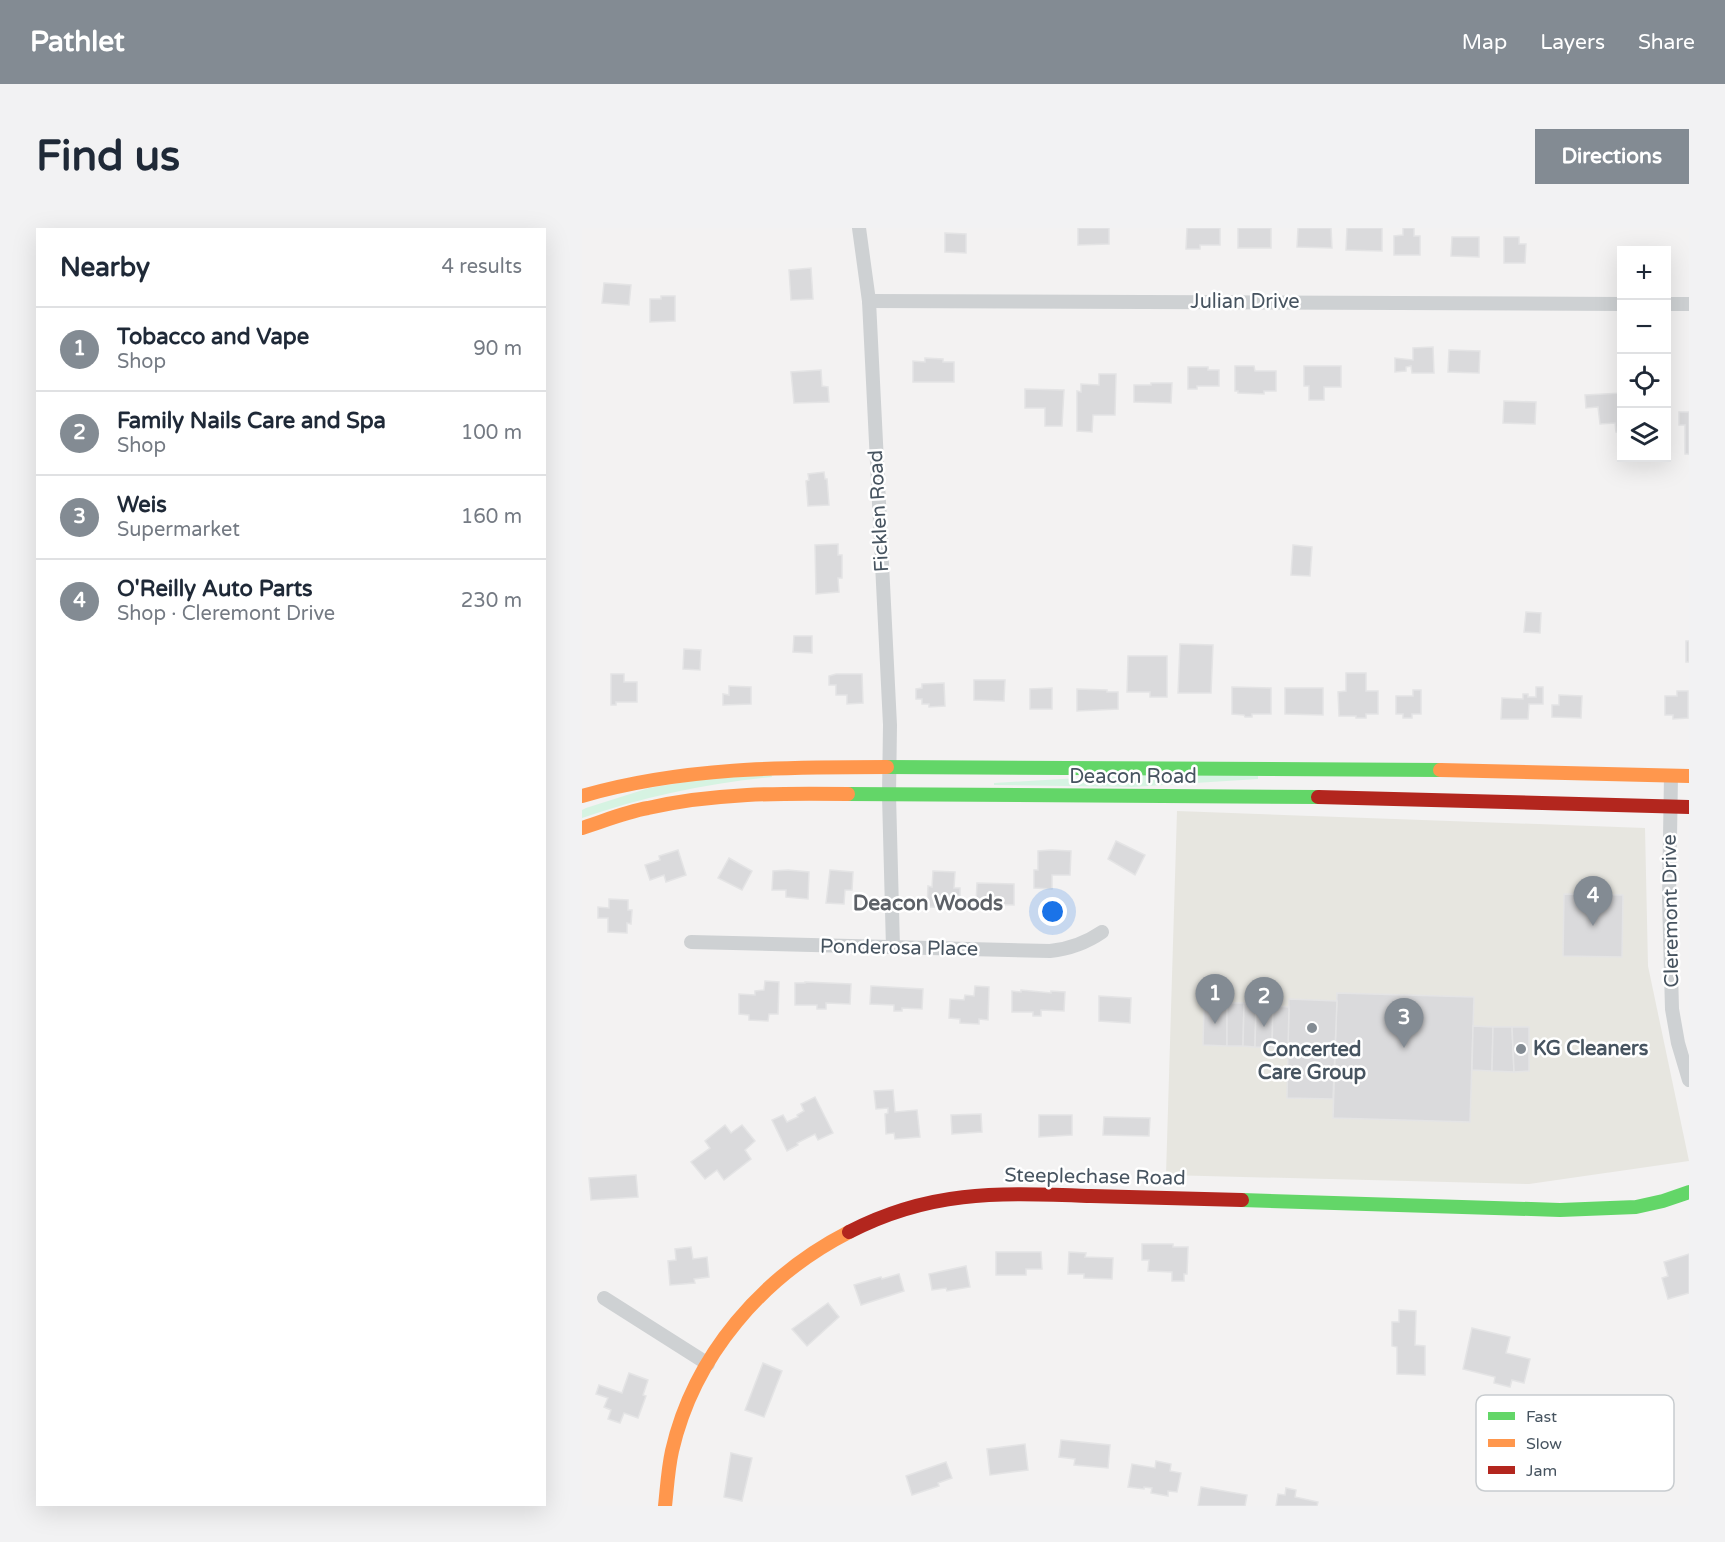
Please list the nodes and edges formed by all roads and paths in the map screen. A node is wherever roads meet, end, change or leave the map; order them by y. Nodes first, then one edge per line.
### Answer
1 (859, 228) edge
2 (869, 301) junction
3 (1617, 304) edge
4 (1671, 304) edge
5 (1689, 304) edge
6 (889, 768) junction
7 (1671, 776) junction
8 (1689, 776) edge
9 (889, 795) junction
10 (582, 796) edge
11 (1670, 805) junction
12 (1689, 807) edge
13 (582, 828) edge
14 (1102, 932) dead end
15 (691, 942) dead end
16 (893, 948) junction
17 (1689, 1080) edge
18 (1689, 1192) edge
19 (604, 1298) dead end
20 (708, 1364) junction
21 (665, 1506) edge

1 - 2 street, Ficklen Road
2 - 3 street, Julian Drive
2 - 6 street, Ficklen Road
4 - 5 street
6 - 7 main road, Deacon Road
6 - 9 street, Ficklen Road
6 - 10 main road, Deacon Road
7 - 8 main road, Deacon Road
7 - 11 street, Cleremont Drive
9 - 11 main road, Deacon Road
9 - 13 main road, Deacon Road
9 - 16 street, Ficklen Road
11 - 12 main road, Deacon Road
11 - 17 street, Cleremont Drive
14 - 16 street, Ponderosa Place
15 - 16 street, Ponderosa Place
18 - 20 main road, Steeplechase Road
19 - 20 street
20 - 21 main road, Steeplechase Road

